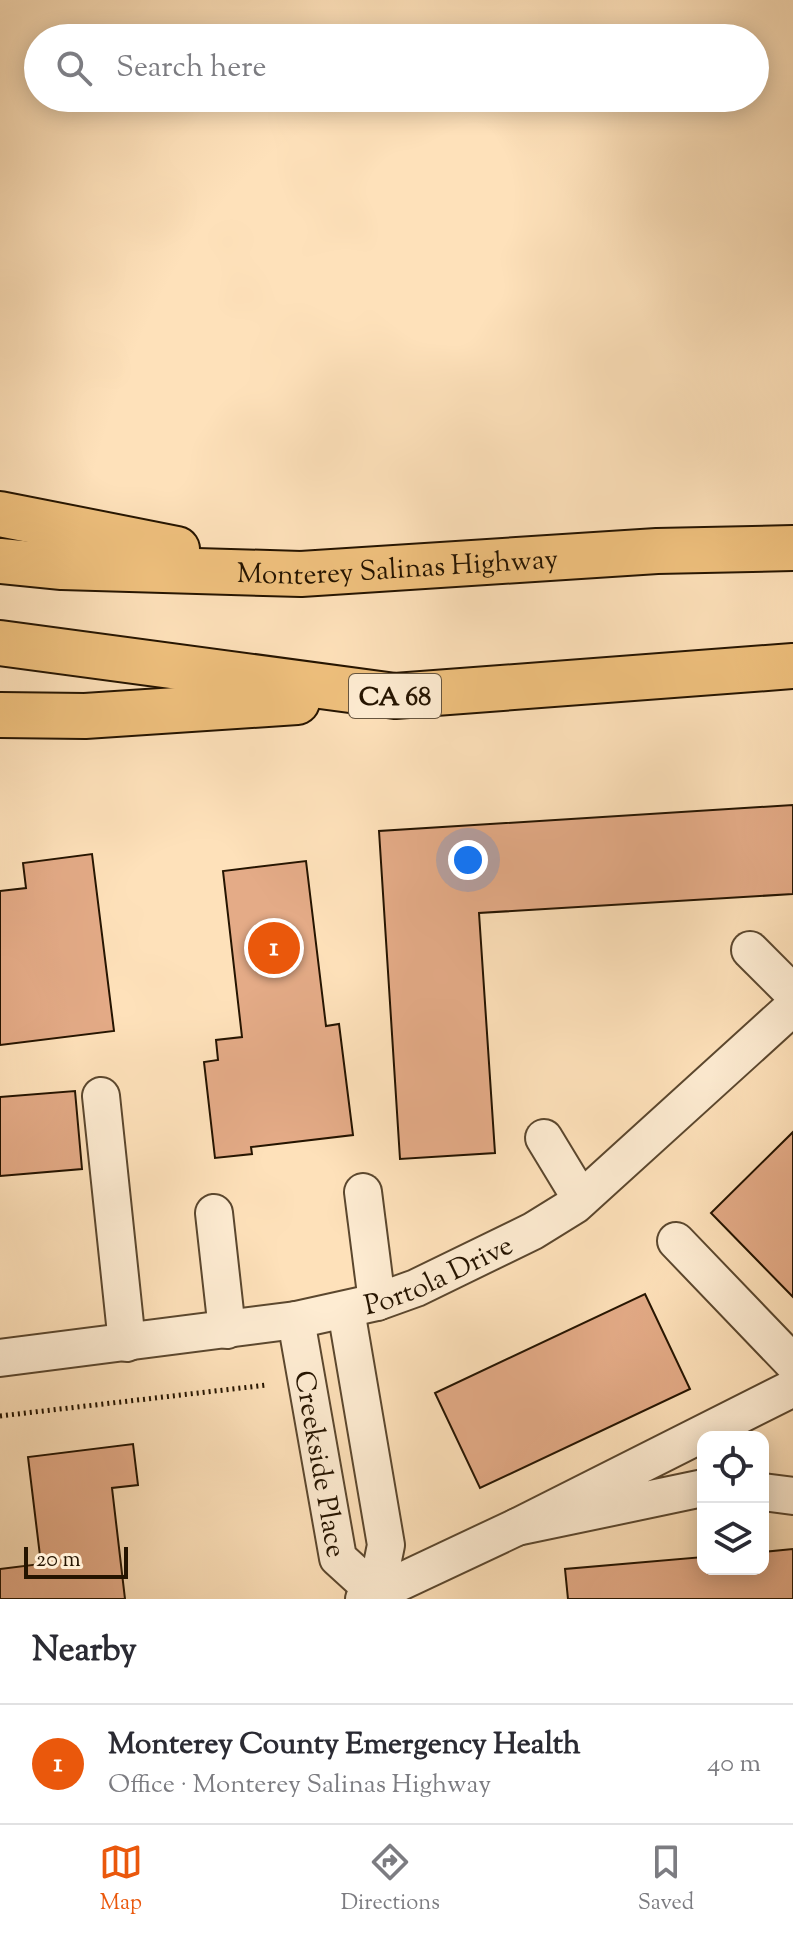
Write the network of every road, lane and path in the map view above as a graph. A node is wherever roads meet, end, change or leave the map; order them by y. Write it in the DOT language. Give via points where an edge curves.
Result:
graph roads {
  1 [pos="0,514"];
  2 [pos="793,548"];
  3 [pos="0,561"];
  4 [pos="301,574"];
  5 [pos="0,643"];
  6 [pos="793,666"];
  7 [pos="395,696"];
  8 [pos="0,715"];
  9 [pos="750,950"];
  10 [pos="793,993"];
  11 [pos="793,1007"];
  12 [pos="101,1096"];
  13 [pos="544,1138"];
  14 [pos="363,1192"];
  15 [pos="581,1199"];
  16 [pos="214,1213"];
  17 [pos="676,1241"];
  18 [pos="361,1306"];
  19 [pos="296,1320"];
  20 [pos="227,1330"];
  21 [pos="127,1343"];
  22 [pos="0,1358"];
  23 [pos="793,1363"];
  24 [pos="267,1385"];
  25 [pos="793,1388"];
  26 [pos="0,1416"];
  27 [pos="697,1489"];
  28 [pos="769,1493"];
  29 [pos="793,1496"];
  30 [pos="517,1527"];
  31 [pos="374,1597"];
  1 -- 4 [label="highway"];
  2 -- 4 [label="highway, Monterey Salinas Highway" via="657,551"];
  3 -- 4 [label="highway, Monterey Salinas Highway"];
  5 -- 7 [label="highway, CA 68"];
  6 -- 7 [label="highway, CA 68"];
  7 -- 8 [label="highway" via="85,716"];
  9 -- 10 [label="street"];
  11 -- 15 [label="street, Portola Drive"];
  12 -- 21 [label="street"];
  13 -- 15 [label="street"];
  14 -- 18 [label="street, Creekside Place"];
  15 -- 18 [label="street, Portola Drive" via="477,1260"];
  16 -- 20 [label="street"];
  17 -- 23 [label="street"];
  18 -- 19 [label="street, Portola Drive"];
  18 -- 31 [label="street, Creekside Place" via="386,1545"];
  19 -- 20 [label="street, Portola Drive"];
  19 -- 31 [label="street, Creekside Place" via="338,1558"];
  20 -- 21 [label="street, Portola Drive"];
  21 -- 22 [label="street, Portola Drive"];
  24 -- 26 [label="path"];
  25 -- 30 [label="street"];
  27 -- 30 [label="street"];
  28 -- 29 [label="street"];
  30 -- 31 [label="street"];
}
